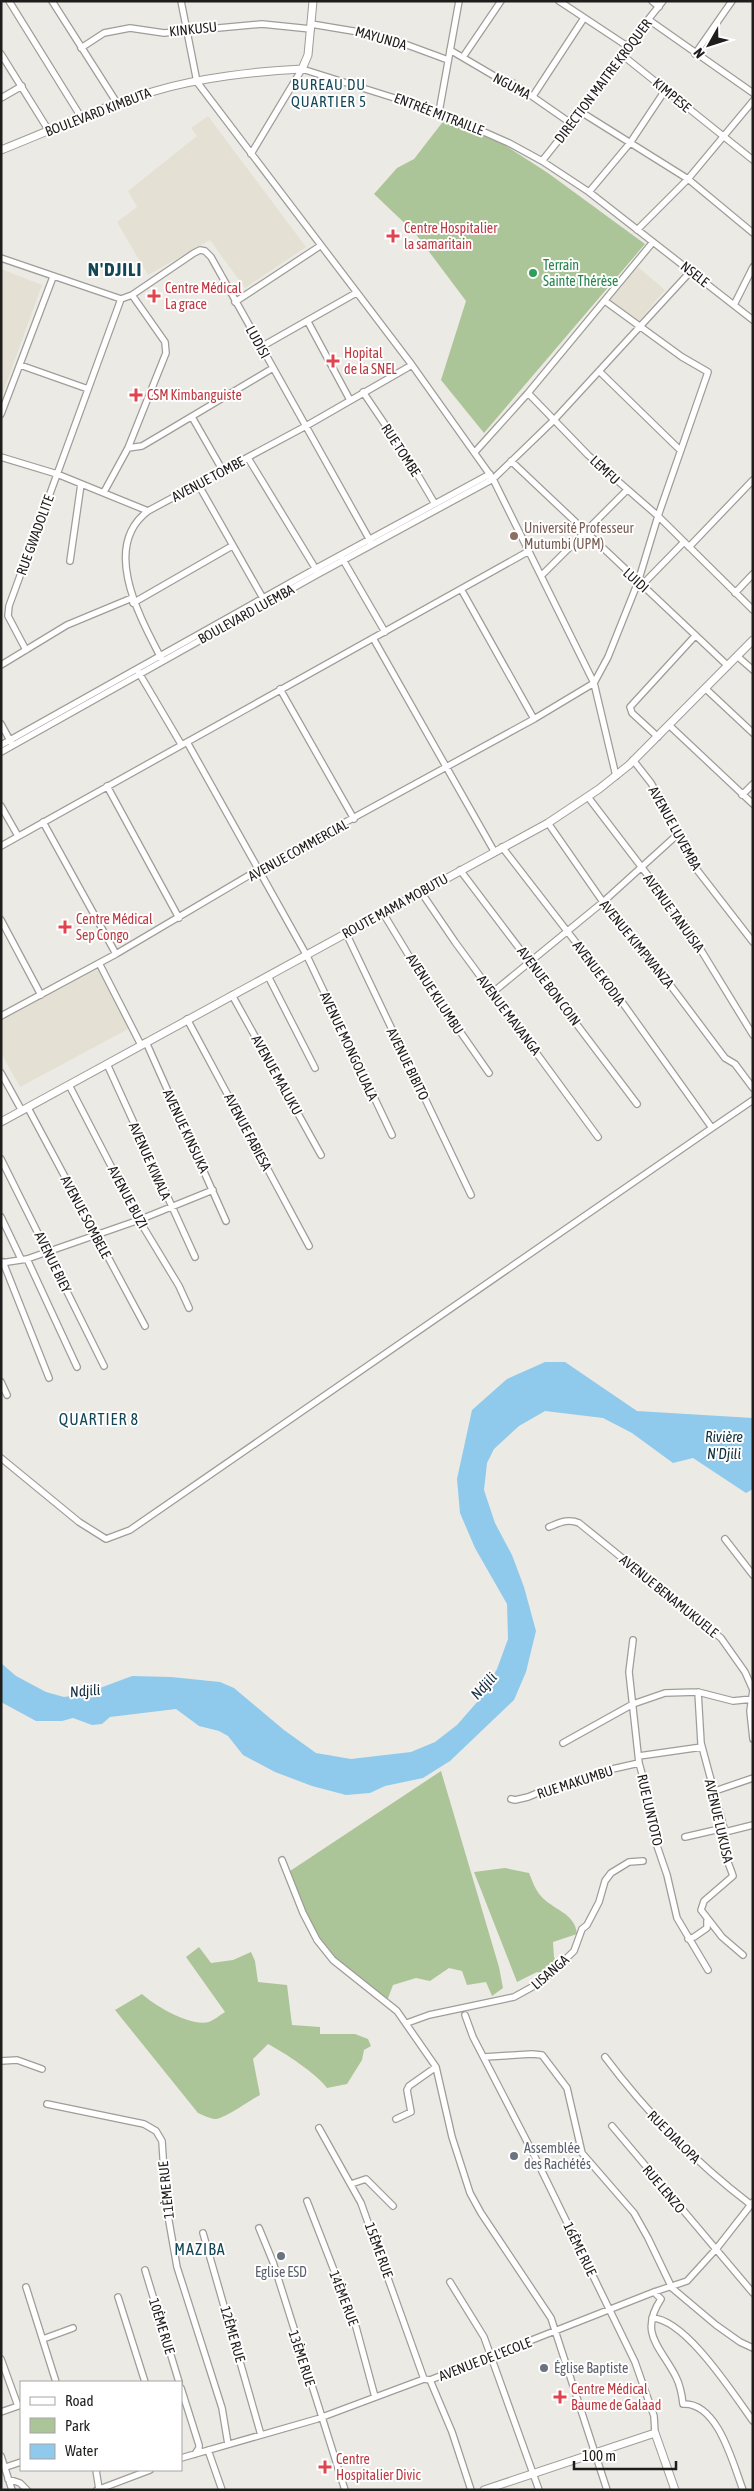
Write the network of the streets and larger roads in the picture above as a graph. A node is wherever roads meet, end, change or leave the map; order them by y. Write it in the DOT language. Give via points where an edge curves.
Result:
graph roads {
  1 [pos="9,1"];
  2 [pos="52,1"];
  3 [pos="181,1"];
  4 [pos="313,1"];
  5 [pos="459,1"];
  6 [pos="501,1"];
  7 [pos="559,1"];
  8 [pos="652,1"];
  9 [pos="663,1"];
  10 [pos="732,1"];
  11 [pos="659,7"];
  12 [pos="584,18"];
  13 [pos="648,20"];
  14 [pos="311,27"];
  15 [pos="187,31"];
  16 [pos="627,46"];
  17 [pos="81,48"];
  18 [pos="450,50"];
  19 [pos="1,54"];
  20 [pos="621,54"];
  21 [pos="695,54"];
  22 [pos="463,57"];
  23 [pos="448,60"];
  24 [pos="302,69"];
  25 [pos="197,82"];
  26 [pos="22,86"];
  27 [pos="666,89"];
  28 [pos="753,93"];
  29 [pos="534,96"];
  30 [pos="1,98"];
  31 [pos="753,101"];
  32 [pos="117,103"];
  33 [pos="439,112"];
  34 [pos="581,112"];
  35 [pos="81,117"];
  36 [pos="572,124"];
  37 [pos="49,131"];
  38 [pos="722,135"];
  39 [pos="630,142"];
  40 [pos="1,150"];
  41 [pos="251,154"];
  42 [pos="753,160"];
  43 [pos="542,161"];
  44 [pos="688,179"];
  45 [pos="588,192"];
  46 [pos="637,230"];
  47 [pos="753,233"];
  48 [pos="653,242"];
  49 [pos="320,246"];
  50 [pos="1,258"];
  51 [pos="753,267"];
  52 [pos="692,271"];
  53 [pos="53,277"];
  54 [pos="356,293"];
  55 [pos="132,295"];
  56 [pos="121,299"];
  57 [pos="605,301"];
  58 [pos="235,302"];
  59 [pos="734,305"];
  60 [pos="753,320"];
  61 [pos="308,322"];
  62 [pos="639,326"];
  63 [pos="261,347"];
  64 [pos="20,365"];
  65 [pos="412,365"];
  66 [pos="273,368"];
  67 [pos="599,371"];
  68 [pos="88,389"];
  69 [pos="363,392"];
  70 [pos="528,393"];
  71 [pos="350,400"];
  72 [pos="1,414"];
  73 [pos="192,417"];
  74 [pos="554,420"];
  75 [pos="306,426"];
  76 [pos="128,448"];
  77 [pos="680,450"];
  78 [pos="475,452"];
  79 [pos="1,457"];
  80 [pos="248,458"];
  81 [pos="511,461"];
  82 [pos="224,471"];
  83 [pos="57,474"];
  84 [pos="492,476"];
  85 [pos="753,480"];
  86 [pos="82,484"];
  87 [pos="198,484"];
  88 [pos="627,490"];
  89 [pos="104,492"];
  90 [pos="436,506"];
  91 [pos="148,511"];
  92 [pos="658,516"];
  93 [pos="586,534"];
  94 [pos="371,542"];
  95 [pos="687,544"];
  96 [pos="232,546"];
  97 [pos="530,551"];
  98 [pos="341,558"];
  99 [pos="70,561"];
  100 [pos="317,571"];
  101 [pos="753,574"];
  102 [pos="542,575"];
  103 [pos="640,584"];
  104 [pos="461,589"];
  105 [pos="735,592"];
  106 [pos="133,600"];
  107 [pos="264,601"];
  108 [pos="753,610"];
  109 [pos="385,632"];
  110 [pos="695,636"];
  111 [pos="373,638"];
  112 [pos="753,640"];
  113 [pos="26,650"];
  114 [pos="737,656"];
  115 [pos="161,658"];
  116 [pos="1,665"];
  117 [pos="728,666"];
  118 [pos="753,670"];
  119 [pos="138,671"];
  120 [pos="594,683"];
  121 [pos="280,689"];
  122 [pos="706,689"];
  123 [pos="534,719"];
  124 [pos="1,724"];
  125 [pos="670,726"];
  126 [pos="753,733"];
  127 [pos="658,738"];
  128 [pos="12,743"];
  129 [pos="184,743"];
  130 [pos="1,746"];
  131 [pos="1,752"];
  132 [pos="633,760"];
  133 [pos="446,767"];
  134 [pos="616,776"];
  135 [pos="753,784"];
  136 [pos="107,786"];
  137 [pos="742,794"];
  138 [pos="588,796"];
  139 [pos="753,804"];
  140 [pos="1,806"];
  141 [pos="354,819"];
  142 [pos="43,822"];
  143 [pos="548,823"];
  144 [pos="678,834"];
  145 [pos="18,836"];
  146 [pos="1,846"];
  147 [pos="502,847"];
  148 [pos="494,851"];
  149 [pos="641,866"];
  150 [pos="258,870"];
  151 [pos="460,870"];
  152 [pos="422,892"];
  153 [pos="602,902"];
  154 [pos="384,913"];
  155 [pos="179,918"];
  156 [pos="1,920"];
  157 [pos="567,931"];
  158 [pos="346,933"];
  159 [pos="753,942"];
  160 [pos="116,954"];
  161 [pos="307,956"];
  162 [pos="530,961"];
  163 [pos="99,963"];
  164 [pos="268,976"];
  165 [pos="492,993"];
  166 [pos="41,995"];
  167 [pos="232,995"];
  168 [pos="1,1016"];
  169 [pos="188,1019"];
  170 [pos="753,1035"];
  171 [pos="143,1043"];
  172 [pos="107,1064"];
  173 [pos="316,1068"];
  174 [pos="1,1073"];
  175 [pos="489,1073"];
  176 [pos="69,1085"];
  177 [pos="753,1088"];
  178 [pos="753,1100"];
  179 [pos="637,1104"];
  180 [pos="25,1109"];
  181 [pos="1,1122"];
  182 [pos="712,1128"];
  183 [pos="392,1135"];
  184 [pos="598,1137"];
  185 [pos="322,1155"];
  186 [pos="1,1159"];
  187 [pos="213,1190"];
  188 [pos="471,1196"];
  189 [pos="171,1208"];
  190 [pos="1,1217"];
  191 [pos="139,1220"];
  192 [pos="226,1221"];
  193 [pos="95,1236"];
  194 [pos="309,1246"];
  195 [pos="48,1250"];
  196 [pos="195,1257"];
  197 [pos="24,1259"];
  198 [pos="2,1263"];
  199 [pos="189,1308"];
  200 [pos="145,1326"];
  201 [pos="104,1366"];
  202 [pos="77,1367"];
  203 [pos="50,1378"];
  204 [pos="1,1382"];
  205 [pos="7,1395"];
  206 [pos="1,1458"];
  207 [pos="549,1527"];
  208 [pos="725,1539"];
  209 [pos="753,1575"];
  210 [pos="633,1640"];
  211 [pos="753,1690"];
  212 [pos="698,1692"];
  213 [pos="752,1699"];
  214 [pos="633,1704"];
  215 [pos="753,1739"];
  216 [pos="562,1743"];
  217 [pos="702,1747"];
  218 [pos="639,1759"];
  219 [pos="753,1778"];
  220 [pos="712,1792"];
  221 [pos="510,1799"];
  222 [pos="753,1825"];
  223 [pos="722,1831"];
  224 [pos="685,1837"];
  225 [pos="282,1860"];
  226 [pos="643,1861"];
  227 [pos="708,1920"];
  228 [pos="688,1938"];
  229 [pos="743,1955"];
  230 [pos="708,1970"];
  231 [pos="465,2015"];
  232 [pos="406,2022"];
  233 [pos="484,2057"];
  234 [pos="605,2057"];
  235 [pos="1,2060"];
  236 [pos="436,2067"];
  237 [pos="42,2068"];
  238 [pos="48,2104"];
  239 [pos="396,2119"];
  240 [pos="612,2126"];
  241 [pos="319,2128"];
  242 [pos="351,2184"];
  243 [pos="307,2200"];
  244 [pos="753,2202"];
  245 [pos="392,2206"];
  246 [pos="748,2208"];
  247 [pos="259,2228"];
  248 [pos="203,2233"];
  249 [pos="717,2248"];
  250 [pos="145,2270"];
  251 [pos="450,2282"];
  252 [pos="26,2287"];
  253 [pos="672,2288"];
  254 [pos="654,2292"];
  255 [pos="753,2293"];
  256 [pos="118,2297"];
  257 [pos="609,2310"];
  258 [pos="652,2318"];
  259 [pos="73,2328"];
  260 [pos="555,2332"];
  261 [pos="43,2339"];
  262 [pos="753,2348"];
  263 [pos="492,2357"];
  264 [pos="1,2359"];
  265 [pos="427,2379"];
  266 [pos="56,2381"];
  267 [pos="145,2381"];
  268 [pos="179,2381"];
  269 [pos="182,2391"];
  270 [pos="375,2397"];
  271 [pos="20,2405"];
  272 [pos="1,2412"];
  273 [pos="321,2417"];
  274 [pos="753,2421"];
  275 [pos="655,2433"];
  276 [pos="261,2435"];
  277 [pos="228,2444"];
  278 [pos="208,2450"];
  279 [pos="594,2452"];
  280 [pos="196,2454"];
  281 [pos="1,2456"];
  282 [pos="182,2458"];
  283 [pos="20,2462"];
  284 [pos="6,2467"];
  285 [pos="96,2471"];
  286 [pos="147,2471"];
  287 [pos="534,2472"];
  288 [pos="8,2479"];
  289 [pos="98,2489"];
  290 [pos="12,2490"];
  291 [pos="27,2490"];
  292 [pos="222,2490"];
  293 [pos="345,2490"];
  294 [pos="471,2490"];
  295 [pos="484,2490"];
  296 [pos="539,2490"];
  297 [pos="607,2490"];
  298 [pos="675,2490"];
  299 [pos="743,2490"];
  1 -- 35 [label="street"];
  2 -- 17 [label="street"];
  3 -- 15 [label="street"];
  4 -- 14 [label="street"];
  5 -- 18 [label="street"];
  6 -- 22 [label="street"];
  7 -- 12 [label="street"];
  8 -- 11 [label="street"];
  9 -- 11 [label="street, DIRECTION MAITRE KROQUER"];
  10 -- 21 [label="street"];
  11 -- 13 [label="street, DIRECTION MAITRE KROQUER"];
  12 -- 16 [label="street"];
  12 -- 29 [label="street"];
  13 -- 16 [label="street, DIRECTION MAITRE KROQUER"];
  13 -- 21 [label="street"];
  14 -- 15 [label="street, KINKUSU" via="262,24"];
  14 -- 23 [label="street, MAYUNDA" via="383,36"];
  14 -- 24 [label="street" via="308,55"];
  15 -- 17 [label="street, KINKUSU" via="164,33 141,28 116,29"];
  15 -- 25 [label="street"];
  16 -- 20 [label="street, DIRECTION MAITRE KROQUER"];
  17 -- 32 [label="street"];
  18 -- 22 [label="street, NGUMA"];
  18 -- 23 [label="street"];
  19 -- 26 [label="street"];
  20 -- 27 [label="street, KIMPESE"];
  20 -- 34 [label="street, DIRECTION MAITRE KROQUER"];
  21 -- 28 [label="street"];
  22 -- 29 [label="street, NGUMA"];
  23 -- 33 [label="street"];
  24 -- 25 [label="street, BOULEVARD KIMBUTA" via="255,72"];
  24 -- 33 [label="street, ENTRÉE MITRAILLE"];
  24 -- 41 [label="street"];
  25 -- 32 [label="street, BOULEVARD KIMBUTA" via="156,90"];
  25 -- 41 [label="street"];
  26 -- 30 [label="street"];
  26 -- 37 [label="street"];
  27 -- 38 [label="street, KIMPESE"];
  27 -- 39 [label="street"];
  29 -- 36 [label="street, NGUMA"];
  31 -- 38 [label="street"];
  32 -- 35 [label="street, BOULEVARD KIMBUTA"];
  33 -- 43 [label="street, ENTRÉE MITRAILLE"];
  34 -- 36 [label="street, DIRECTION MAITRE KROQUER"];
  34 -- 39 [label="street"];
  35 -- 37 [label="street, BOULEVARD KIMBUTA"];
  36 -- 43 [label="street, DIRECTION MAITRE KROQUER"];
  37 -- 40 [label="street, BOULEVARD KIMBUTA"];
  38 -- 42 [label="street, KIMPESE"];
  38 -- 44 [label="street"];
  39 -- 44 [label="street"];
  39 -- 45 [label="street"];
  41 -- 49 [label="street"];
  43 -- 45 [label="street"];
  44 -- 46 [label="street"];
  44 -- 47 [label="street"];
  45 -- 46 [label="street"];
  46 -- 48 [label="street, NSELE"];
  48 -- 52 [label="street, NSELE"];
  48 -- 57 [label="street"];
  49 -- 54 [label="street"];
  49 -- 58 [label="street"];
  50 -- 53 [label="street"];
  51 -- 59 [label="street"];
  52 -- 59 [label="street, NSELE"];
  52 -- 62 [label="street, BOULEVARD LUEMBA"];
  53 -- 56 [label="street"];
  53 -- 64 [label="street"];
  54 -- 61 [label="street"];
  54 -- 65 [label="street"];
  55 -- 56 [label="street"];
  55 -- 58 [label="street, LUDISI" via="200,250 211,257"];
  55 -- 76 [label="street" via="166,348"];
  56 -- 68 [label="street, RUE GWADOLITE"];
  57 -- 62 [label="street"];
  57 -- 70 [label="street"];
  58 -- 63 [label="street, LUDISI"];
  59 -- 60 [label="street, NSELE"];
  61 -- 63 [label="street"];
  61 -- 71 [label="street"];
  62 -- 67 [label="street, BOULEVARD LUEMBA"];
  62 -- 77 [label="street" via="708,372"];
  63 -- 66 [label="street, LUDISI"];
  64 -- 68 [label="street"];
  64 -- 72 [label="street"];
  65 -- 69 [label="street, AVENUE TOMBE"];
  65 -- 78 [label="street"];
  66 -- 73 [label="street"];
  66 -- 75 [label="street, LUDISI"];
  67 -- 74 [label="street, BOULEVARD LUEMBA"];
  67 -- 77 [label="street"];
  68 -- 83 [label="street, RUE GWADOLITE"];
  69 -- 71 [label="street, AVENUE TOMBE"];
  69 -- 90 [label="street, RUE TOMBE"];
  70 -- 74 [label="street, LEMFU"];
  70 -- 78 [label="street"];
  71 -- 75 [label="street, AVENUE TOMBE"];
  73 -- 76 [label="street" via="142,446"];
  73 -- 82 [label="street"];
  74 -- 81 [label="street, BOULEVARD LUEMBA"];
  74 -- 88 [label="street, LEMFU"];
  75 -- 80 [label="street, AVENUE TOMBE"];
  75 -- 94 [label="street"];
  76 -- 89 [label="street"];
  77 -- 92 [label="street"];
  78 -- 84 [label="street"];
  79 -- 83 [label="street"];
  80 -- 82 [label="street, AVENUE TOMBE"];
  80 -- 100 [label="street"];
  81 -- 84 [label="street, BOULEVARD LUEMBA"];
  81 -- 93 [label="street, LUIDI"];
  82 -- 87 [label="street, AVENUE TOMBE"];
  83 -- 86 [label="street"];
  83 -- 113 [label="street, RUE GWADOLITE" via="7,611"];
  84 -- 90 [label="street, BOULEVARD LUEMBA"];
  84 -- 97 [label="street"];
  85 -- 95 [label="street"];
  86 -- 89 [label="street"];
  86 -- 99 [label="street"];
  87 -- 91 [label="street, AVENUE TOMBE"];
  87 -- 96 [label="street"];
  88 -- 92 [label="street, LEMFU"];
  88 -- 93 [label="street"];
  89 -- 91 [label="street"];
  90 -- 94 [label="street, BOULEVARD LUEMBA"];
  91 -- 106 [label="street, AVENUE TOMBE" via="134,524 126,552"];
  92 -- 95 [label="street, LEMFU"];
  92 -- 103 [label="street"];
  93 -- 102 [label="street"];
  93 -- 103 [label="street, LUIDI"];
  94 -- 98 [label="street, BOULEVARD LUEMBA"];
  95 -- 103 [label="street"];
  95 -- 105 [label="street, LEMFU"];
  96 -- 106 [label="street"];
  96 -- 107 [label="street"];
  97 -- 102 [label="street"];
  97 -- 104 [label="street"];
  98 -- 100 [label="street, BOULEVARD LUEMBA"];
  98 -- 109 [label="street"];
  100 -- 107 [label="street, BOULEVARD LUEMBA"];
  101 -- 105 [label="street"];
  102 -- 120 [label="street"];
  103 -- 110 [label="street, LUIDI"];
  103 -- 120 [label="street"];
  104 -- 109 [label="street"];
  104 -- 123 [label="street"];
  105 -- 108 [label="street, LEMFU"];
  106 -- 113 [label="street" via="67,625"];
  106 -- 115 [label="street, AVENUE TOMBE"];
  107 -- 115 [label="street, BOULEVARD LUEMBA"];
  109 -- 111 [label="street"];
  110 -- 117 [label="street, LUIDI"];
  110 -- 127 [label="street" via="630,707 632,713"];
  111 -- 121 [label="street"];
  111 -- 133 [label="street"];
  112 -- 114 [label="street, ROUTE MAMA MOBUTU"];
  113 -- 116 [label="street"];
  114 -- 117 [label="street, ROUTE MAMA MOBUTU"];
  114 -- 118 [label="street"];
  115 -- 119 [label="street, BOULEVARD LUEMBA"];
  117 -- 122 [label="street, ROUTE MAMA MOBUTU"];
  119 -- 128 [label="street, BOULEVARD LUEMBA"];
  119 -- 129 [label="street, AVENUE MONGOLUALA"];
  120 -- 123 [label="street, AVENUE COMMERCIAL"];
  120 -- 134 [label="street"];
  121 -- 129 [label="street"];
  121 -- 141 [label="street"];
  122 -- 125 [label="street, ROUTE MAMA MOBUTU"];
  122 -- 126 [label="street"];
  123 -- 133 [label="street, AVENUE COMMERCIAL"];
  124 -- 128 [label="street"];
  125 -- 127 [label="street, ROUTE MAMA MOBUTU"];
  125 -- 137 [label="street"];
  127 -- 132 [label="street, ROUTE MAMA MOBUTU"];
  128 -- 130 [label="street, BOULEVARD LUEMBA"];
  128 -- 131 [label="street, BOULEVARD LUEMBA"];
  129 -- 136 [label="street"];
  129 -- 150 [label="street, AVENUE MONGOLUALA"];
  132 -- 134 [label="street, ROUTE MAMA MOBUTU"];
  132 -- 144 [label="street, AVENUE LUVEMBA" via="651,783"];
  133 -- 141 [label="street, AVENUE COMMERCIAL"];
  133 -- 148 [label="street"];
  134 -- 138 [label="street, ROUTE MAMA MOBUTU"];
  135 -- 137 [label="street"];
  136 -- 142 [label="street"];
  136 -- 155 [label="street"];
  137 -- 139 [label="street"];
  138 -- 143 [label="street, ROUTE MAMA MOBUTU"];
  138 -- 149 [label="street, AVENUE TANUISIA"];
  140 -- 145 [label="street"];
  141 -- 150 [label="street, AVENUE COMMERCIAL"];
  142 -- 145 [label="street"];
  142 -- 160 [label="street"];
  143 -- 147 [label="street, ROUTE MAMA MOBUTU"];
  143 -- 153 [label="street, AVENUE KIMPWANZA"];
  144 -- 149 [label="street"];
  144 -- 159 [label="street, AVENUE LUVEMBA" via="694,866"];
  145 -- 146 [label="street"];
  147 -- 148 [label="street, ROUTE MAMA MOBUTU"];
  147 -- 157 [label="street, AVENUE KODIA"];
  148 -- 151 [label="street, ROUTE MAMA MOBUTU"];
  149 -- 153 [label="street"];
  149 -- 170 [label="street, AVENUE TANUISIA" via="685,924"];
  150 -- 155 [label="street, AVENUE COMMERCIAL"];
  150 -- 161 [label="street, AVENUE MONGOLUALA"];
  151 -- 152 [label="street, ROUTE MAMA MOBUTU"];
  151 -- 162 [label="street, AVENUE BON COIN"];
  152 -- 154 [label="street, ROUTE MAMA MOBUTU"];
  152 -- 165 [label="street, AVENUE MAVANGA"];
  153 -- 157 [label="street"];
  153 -- 177 [label="street, AVENUE KIMPWANZA"];
  154 -- 158 [label="street, ROUTE MAMA MOBUTU"];
  154 -- 175 [label="street, AVENUE KILUMBU" via="420,974"];
  155 -- 160 [label="street, AVENUE COMMERCIAL"];
  156 -- 166 [label="street"];
  157 -- 162 [label="street"];
  157 -- 182 [label="street, AVENUE KODIA"];
  158 -- 161 [label="street, ROUTE MAMA MOBUTU"];
  158 -- 188 [label="street, AVENUE BIBITO"];
  160 -- 163 [label="street, AVENUE COMMERCIAL"];
  161 -- 164 [label="street, ROUTE MAMA MOBUTU"];
  161 -- 183 [label="street, AVENUE MONGOLUALA"];
  162 -- 165 [label="street"];
  162 -- 179 [label="street, AVENUE BON COIN"];
  163 -- 166 [label="street, AVENUE COMMERCIAL"];
  163 -- 171 [label="street, AVENUE KINSUKA"];
  164 -- 167 [label="street, ROUTE MAMA MOBUTU"];
  164 -- 173 [label="street"];
  165 -- 184 [label="street, AVENUE MAVANGA"];
  166 -- 168 [label="street, AVENUE COMMERCIAL"];
  167 -- 169 [label="street, ROUTE MAMA MOBUTU"];
  167 -- 185 [label="street, AVENUE MALUKU"];
  169 -- 171 [label="street, ROUTE MAMA MOBUTU"];
  169 -- 194 [label="street, AVENUE FABIESA"];
  171 -- 172 [label="street, ROUTE MAMA MOBUTU"];
  171 -- 187 [label="street, AVENUE KINSUKA"];
  172 -- 176 [label="street, ROUTE MAMA MOBUTU"];
  172 -- 189 [label="street, AVENUE KIWALA"];
  174 -- 180 [label="street, AVENUE SOMBELE"];
  176 -- 180 [label="street, ROUTE MAMA MOBUTU"];
  176 -- 191 [label="street, AVENUE BUZI"];
  178 -- 182 [label="street"];
  180 -- 181 [label="street, ROUTE MAMA MOBUTU"];
  180 -- 193 [label="street, AVENUE SOMBELE"];
  182 -- 206 [label="street" via="130,1530 106,1539"];
  186 -- 195 [label="street, AVENUE BIEY"];
  187 -- 189 [label="street"];
  187 -- 192 [label="street, AVENUE KINSUKA"];
  189 -- 191 [label="street"];
  189 -- 196 [label="street, AVENUE KIWALA"];
  190 -- 197 [label="street"];
  191 -- 193 [label="street"];
  191 -- 199 [label="street, AVENUE BUZI"];
  193 -- 195 [label="street"];
  193 -- 200 [label="street, AVENUE SOMBELE"];
  195 -- 197 [label="street"];
  195 -- 201 [label="street, AVENUE BIEY"];
  197 -- 198 [label="street"];
  197 -- 202 [label="street"];
  198 -- 203 [label="street"];
  204 -- 205 [label="street"];
  207 -- 211 [label="street, AVENUE BENAMUKUELE" via="563,1521 576,1522 618,1554 721,1638 745,1672"];
  208 -- 209 [label="street"];
  210 -- 214 [label="street, RUE LUNTOTO" via="629,1672"];
  211 -- 213 [label="street, AVENUE BENAMUKUELE"];
  212 -- 213 [label="street" via="733,1700"];
  212 -- 214 [label="street" via="665,1693"];
  212 -- 217 [label="street, AVENUE LUKUSA"];
  213 -- 215 [label="street, AVENUE BENAMUKUELE"];
  214 -- 216 [label="street"];
  214 -- 218 [label="street, RUE LUNTOTO"];
  217 -- 218 [label="street, RUE MAKUMBU"];
  217 -- 220 [label="street, AVENUE LUKUSA"];
  218 -- 221 [label="street, RUE MAKUMBU" via="580,1782 552,1786 528,1797"];
  218 -- 228 [label="street, RUE LUNTOTO" via="671,1899"];
  219 -- 220 [label="street"];
  220 -- 223 [label="street, AVENUE LUKUSA"];
  222 -- 223 [label="street"];
  223 -- 224 [label="street"];
  223 -- 227 [label="street, AVENUE LUKUSA" via="733,1876 704,1901 701,1910"];
  225 -- 232 [label="street" via="317,1940 333,1960 387,2001"];
  226 -- 232 [label="street, LISANGA" via="629,1862 611,1873 574,1950 543,1981 514,1997"];
  227 -- 228 [label="street" via="705,1931"];
  227 -- 229 [label="street"];
  228 -- 230 [label="street, RUE LUNTOTO"];
  231 -- 233 [label="street, 16ÈME RUE"];
  232 -- 236 [label="street"];
  233 -- 253 [label="street" via="537,2054 550,2064 567,2088 582,2153 634,2213"];
  233 -- 257 [label="street, 16ÈME RUE"];
  234 -- 246 [label="street, RUE DIALOPA" via="636,2098 707,2170 750,2204"];
  235 -- 237 [label="street" via="18,2060"];
  236 -- 239 [label="street" via="409,2086 411,2112"];
  236 -- 260 [label="street" via="452,2137 470,2192 550,2318"];
  238 -- 277 [label="street, 11ÈME RUE" via="144,2124 156,2131 162,2141 166,2204 177,2267 222,2408"];
  240 -- 249 [label="street, RUE LENZO" via="678,2207"];
  241 -- 242 [label="street, 15ÈME RUE"];
  242 -- 245 [label="street" via="366,2179"];
  242 -- 265 [label="street, 15ÈME RUE"];
  243 -- 270 [label="street, 14ÈME RUE" via="356,2328"];
  244 -- 246 [label="street, AVENUE DE L'ECOLE"];
  246 -- 249 [label="street, AVENUE DE L'ECOLE"];
  247 -- 273 [label="street, 13ÈME RUE"];
  248 -- 276 [label="street, 12ÈME RUE"];
  249 -- 253 [label="street, AVENUE DE L'ECOLE" via="687,2281"];
  249 -- 255 [label="street, RUE LENZO"];
  250 -- 268 [label="street, 10ÈME RUE"];
  251 -- 263 [label="street" via="484,2337"];
  252 -- 261 [label="street"];
  253 -- 254 [label="street, AVENUE DE L'ECOLE"];
  253 -- 262 [label="street" via="716,2325"];
  254 -- 257 [label="street, AVENUE DE L'ECOLE"];
  254 -- 258 [label="street" via="661,2299"];
  256 -- 267 [label="street"];
  257 -- 260 [label="street, AVENUE DE L'ECOLE"];
  257 -- 275 [label="street, 16ÈME RUE" via="635,2362 654,2416"];
  258 -- 274 [label="street" via="674,2327 711,2361"];
  258 -- 299 [label="street" via="652,2336 676,2375 683,2404 702,2409 716,2423"];
  259 -- 261 [label="street"];
  260 -- 263 [label="street, AVENUE DE L'ECOLE"];
  260 -- 279 [label="street"];
  261 -- 266 [label="street"];
  263 -- 265 [label="street, AVENUE DE L'ECOLE"];
  263 -- 287 [label="street"];
  264 -- 271 [label="street"];
  265 -- 270 [label="street, AVENUE DE L'ECOLE"];
  265 -- 294 [label="street, 15ÈME RUE" via="452,2432"];
  269 -- 280 [label="street" via="199,2445"];
  270 -- 273 [label="street, AVENUE DE L'ECOLE"];
  271 -- 272 [label="street"];
  273 -- 276 [label="street, AVENUE DE L'ECOLE"];
  273 -- 293 [label="street, 13ÈME RUE"];
  275 -- 279 [label="street"];
  275 -- 298 [label="street, 16ÈME RUE"];
  276 -- 277 [label="street, AVENUE DE L'ECOLE"];
  277 -- 278 [label="street, AVENUE DE L'ECOLE"];
  278 -- 280 [label="street, AVENUE DE L'ECOLE"];
  278 -- 292 [label="street"];
  279 -- 287 [label="street"];
  279 -- 297 [label="street"];
  280 -- 282 [label="street, AVENUE DE L'ECOLE"];
  281 -- 284 [label="street"];
  283 -- 284 [label="street"];
  284 -- 288 [label="street"];
  285 -- 289 [label="street"];
  286 -- 289 [label="street"];
  287 -- 295 [label="street"];
  287 -- 296 [label="street"];
  288 -- 290 [label="street"];
  288 -- 291 [label="street" via="20,2483"];
}
